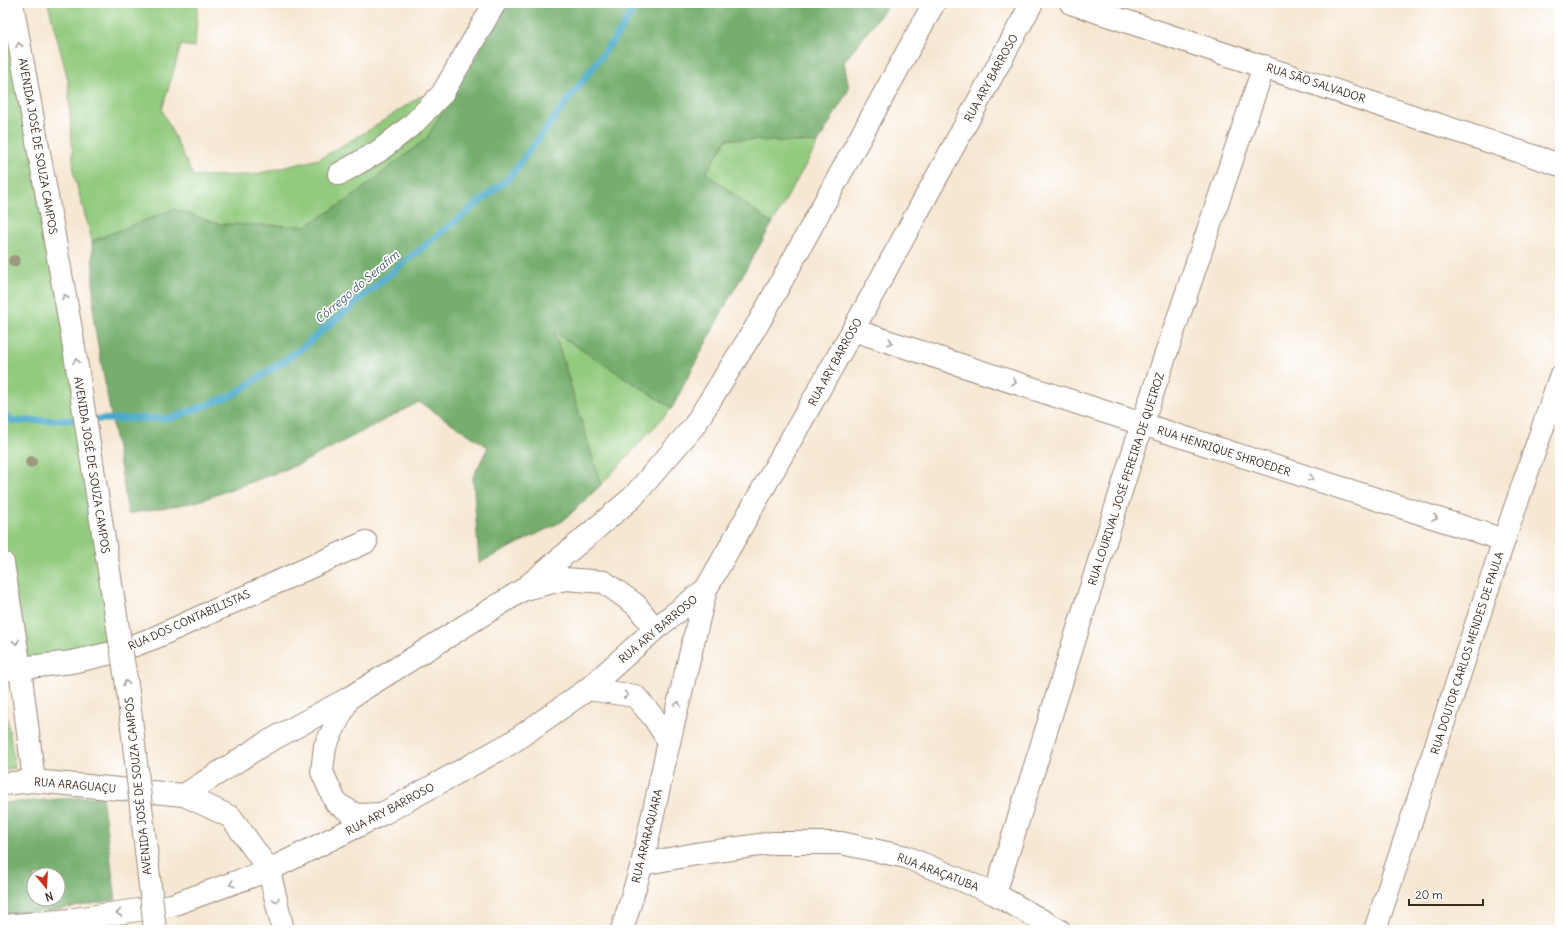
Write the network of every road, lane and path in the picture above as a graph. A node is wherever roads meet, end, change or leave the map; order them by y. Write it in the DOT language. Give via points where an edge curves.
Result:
graph roads {
  1 [pos="12,3"];
  2 [pos="495,3"];
  3 [pos="934,3"];
  4 [pos="1032,3"];
  5 [pos="1071,3"];
  6 [pos="1264,66"];
  7 [pos="1560,165"];
  8 [pos="339,174"];
  9 [pos="853,330"];
  10 [pos="1560,377"];
  11 [pos="1142,424"];
  12 [pos="1504,540"];
  13 [pos="366,542"];
  14 [pos="3,562"];
  15 [pos="524,589"];
  16 [pos="706,589"];
  17 [pos="655,629"];
  18 [pos="12,669"];
  19 [pos="588,689"];
  20 [pos="349,698"];
  21 [pos="669,742"];
  22 [pos="34,781"];
  23 [pos="3,784"];
  24 [pos="184,795"];
  25 [pos="384,813"];
  26 [pos="642,864"];
  27 [pos="269,870"];
  28 [pos="995,894"];
  29 [pos="3,926"];
  30 [pos="154,930"];
  31 [pos="284,930"];
  32 [pos="622,930"];
  33 [pos="1059,930"];
  34 [pos="1375,930"];
  30 -- 1 [label="main road, AVENIDA JOSÉ DE SOUZA CAMPOS, one-way, bridge" via="128,692 72,335"];
  2 -- 8 [label="main road" via="442,94 413,124 379,151"];
  3 -- 15 [label="main road" via="759,322 694,426 632,498"];
  4 -- 9 [label="main road, RUA ARY BARROSO"];
  5 -- 6 [label="main road, RUA SÃO SALVADOR"];
  6 -- 7 [label="main road, RUA SÃO SALVADOR"];
  6 -- 11 [label="main road, RUA LOURIVAL JOSÉ PEREIRA DE QUEIROZ"];
  9 -- 11 [label="main road, RUA HENRIQUE SHROEDER, one-way"];
  9 -- 16 [label="main road, RUA ARY BARROSO"];
  10 -- 12 [label="main road, RUA DOUTOR CARLOS MENDES DE PAULA"];
  11 -- 12 [label="main road, RUA HENRIQUE SHROEDER, one-way"];
  11 -- 28 [label="main road, RUA LOURIVAL JOSÉ PEREIRA DE QUEIROZ"];
  12 -- 34 [label="main road, RUA DOUTOR CARLOS MENDES DE PAULA"];
  13 -- 18 [label="main road, RUA DOS CONTABILISTAS" via="154,638 116,652 72,662"];
  14 -- 18 [label="main road, one-way"];
  15 -- 17 [label="main road" via="565,578 604,582 636,605"];
  15 -- 20 [label="main road"];
  16 -- 17 [label="main road, RUA ARY BARROSO"];
  21 -- 16 [label="main road, RUA ARARAQUARA, one-way"];
  17 -- 19 [label="main road, RUA ARY BARROSO"];
  18 -- 22 [label="main road"];
  19 -- 21 [label="main road, one-way" via="635,696 654,718"];
  19 -- 25 [label="main road, RUA ARY BARROSO" via="511,744"];
  20 -- 24 [label="main road" via="264,744"];
  20 -- 25 [label="main road" via="325,746 322,772 336,803 356,815"];
  21 -- 26 [label="main road, RUA ARARAQUARA"];
  22 -- 23 [label="main road, RUA ARAGUAÇU"];
  22 -- 24 [label="main road, RUA ARAGUAÇU"];
  24 -- 27 [label="main road, RUA ARAGUAÇU" via="231,817"];
  25 -- 27 [label="main road, RUA ARY BARROSO"];
  26 -- 28 [label="main road, RUA ARAÇATUBA" via="773,843 842,843 906,857"];
  26 -- 32 [label="main road, RUA ARARAQUARA"];
  27 -- 29 [label="main road, RUA ARY BARROSO, one-way" via="172,905 69,920"];
  27 -- 31 [label="main road, RUA ARAGUAÇU, one-way"];
  28 -- 33 [label="main road, RUA ARAÇATUBA"];
}
